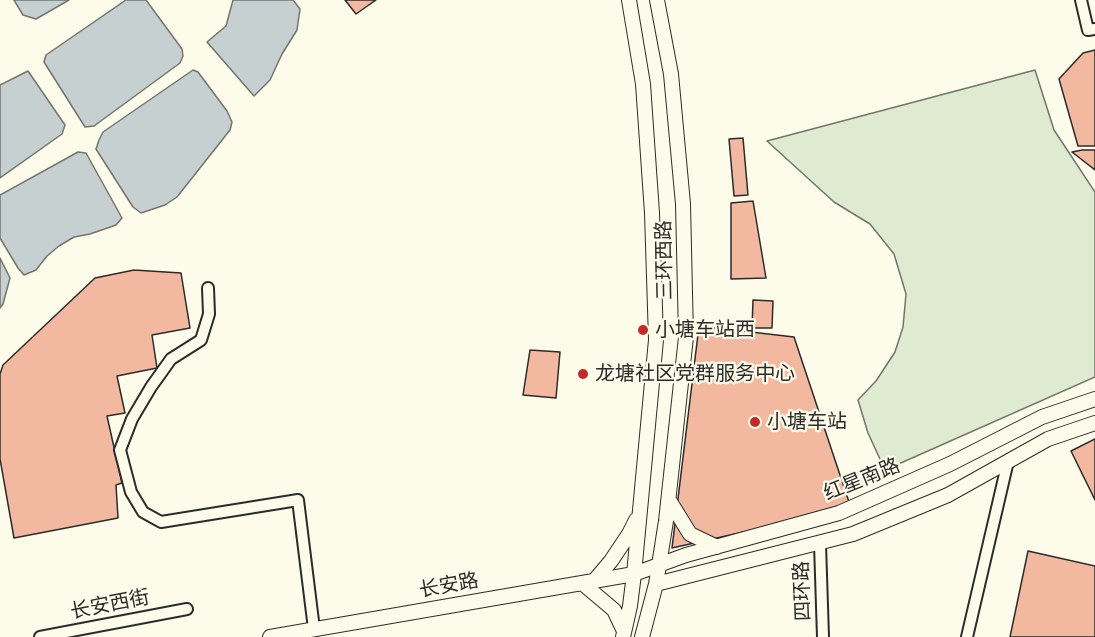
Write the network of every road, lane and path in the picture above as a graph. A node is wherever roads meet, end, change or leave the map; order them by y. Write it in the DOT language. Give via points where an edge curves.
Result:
graph roads {
  1 [pos="629,0"];
  2 [pos="657,0"];
  3 [pos="1082,0"];
  4 [pos="1095,29"];
  5 [pos="207,288"];
  6 [pos="1095,399"];
  7 [pos="1095,423"];
  8 [pos="1008,461"];
  9 [pos="669,499"];
  10 [pos="640,510"];
  11 [pos="820,544"];
  12 [pos="717,547"];
  13 [pos="659,565"];
  14 [pos="634,574"];
  15 [pos="678,579"];
  16 [pos="588,582"];
  17 [pos="656,584"];
  18 [pos="186,609"];
  19 [pos="647,618"];
  20 [pos="306,633"];
  21 [pos="623,634"];
  22 [pos="40,637"];
  23 [pos="270,637"];
  24 [pos="642,637"];
  25 [pos="823,637"];
  26 [pos="967,637"];
  1 -- 10 [label="main road" via="643,84 656,340"];
  2 -- 9 [label="main road, 三环西路" via="671,74 683,204 686,315"];
  3 -- 4 [label="street" via="1088,30"];
  5 -- 20 [label="street" via="209,314 201,340 171,359 132,419 120,450 131,492 142,512 161,522 298,500"];
  6 -- 12 [label="main road, 红星南路" via="1042,417 950,464 839,513"];
  7 -- 8 [label="main road" via="1048,439"];
  8 -- 11 [label="main road" via="948,495"];
  8 -- 26 [label="street"];
  9 -- 12 [label="main road" via="690,534"];
  9 -- 13 [label="main road, 三环西路"];
  10 -- 14 [label="main road"];
  10 -- 16 [label="main road" via="611,561"];
  11 -- 15 [label="main road"];
  11 -- 25 [label="street, 四环路"];
  12 -- 13 [label="main road, 红星南路"];
  13 -- 14 [label="main road, 红星南路"];
  13 -- 17 [label="main road, 三环西路"];
  14 -- 16 [label="main road, 长安路"];
  14 -- 17 [label="main road"];
  14 -- 21 [label="main road"];
  15 -- 17 [label="main road"];
  15 -- 19 [label="main road" via="656,601"];
  16 -- 20 [label="main road, 长安路"];
  16 -- 21 [label="main road" via="614,610"];
  17 -- 19 [label="main road, 三环西路"];
  18 -- 22 [label="street, 长安西街"];
  19 -- 24 [label="main road, 三环西路"];
  20 -- 23 [label="main road, 长安路"];
}
